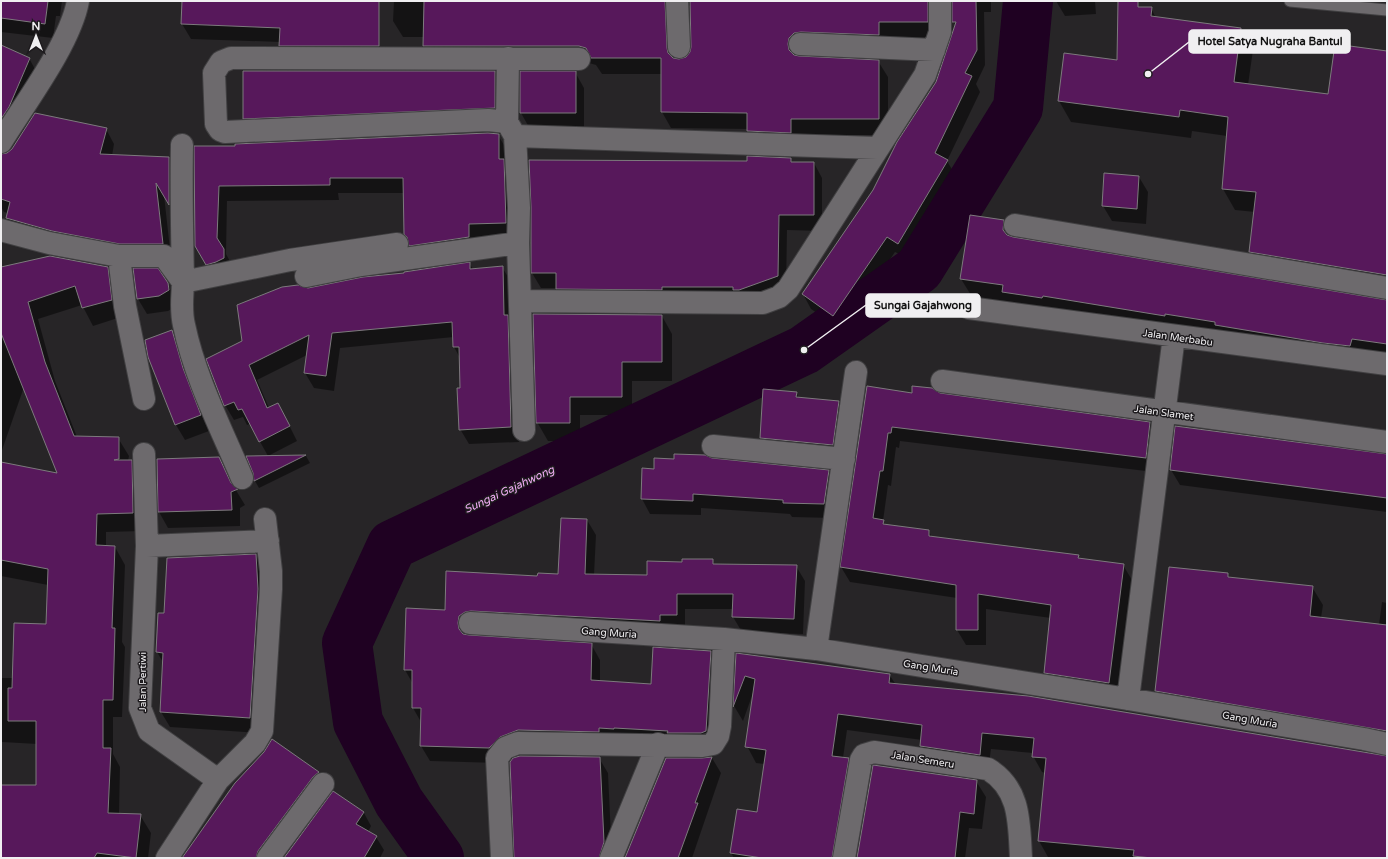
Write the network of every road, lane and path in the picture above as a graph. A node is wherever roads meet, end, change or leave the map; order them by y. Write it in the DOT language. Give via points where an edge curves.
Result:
graph roads {
  1 [pos="78,1"];
  2 [pos="677,1"];
  3 [pos="940,1"];
  4 [pos="1290,1"];
  5 [pos="1387,10"];
  6 [pos="800,44"];
  7 [pos="679,47"];
  8 [pos="934,50"];
  9 [pos="508,58"];
  10 [pos="579,59"];
  11 [pos="511,129"];
  12 [pos="1,142"];
  13 [pos="182,145"];
  14 [pos="877,148"];
  15 [pos="1015,225"];
  16 [pos="1,230"];
  17 [pos="518,243"];
  18 [pos="397,244"];
  19 [pos="119,256"];
  20 [pos="306,276"];
  21 [pos="183,282"];
  22 [pos="1387,288"];
  23 [pos="521,301"];
  24 [pos="969,308"];
  25 [pos="1174,336"];
  26 [pos="1387,364"];
  27 [pos="856,372"];
  28 [pos="942,381"];
  29 [pos="144,399"];
  30 [pos="1165,412"];
  31 [pos="524,430"];
  32 [pos="1387,442"];
  33 [pos="713,446"];
  34 [pos="144,454"];
  35 [pos="844,459"];
  36 [pos="242,478"];
  37 [pos="265,519"];
  38 [pos="268,541"];
  39 [pos="147,546"];
  40 [pos="470,623"];
  41 [pos="724,639"];
  42 [pos="816,649"];
  43 [pos="1128,699"];
  44 [pos="658,744"];
  45 [pos="1387,744"];
  46 [pos="218,780"];
  47 [pos="324,784"];
  48 [pos="167,858"];
  49 [pos="268,858"];
  50 [pos="502,858"];
  51 [pos="611,858"];
  52 [pos="844,858"];
  53 [pos="1021,858"];
  1 -- 12 [label="street" via="76,13 55,56"];
  2 -- 7 [label="street"];
  3 -- 8 [label="street" via="940,32"];
  4 -- 5 [label="lane"];
  6 -- 8 [label="street"];
  8 -- 14 [label="street" via="925,75"];
  9 -- 10 [label="street"];
  9 -- 11 [label="street"];
  9 -- 11 [label="street" via="231,58 221,62 214,73 216,124 225,132 488,120"];
  11 -- 14 [label="street"];
  11 -- 17 [label="street" via="519,208"];
  13 -- 21 [label="street"];
  14 -- 23 [label="street" via="788,289 771,301"];
  15 -- 22 [label="street"];
  16 -- 19 [label="street" via="49,243"];
  17 -- 20 [label="street" via="361,265"];
  17 -- 23 [label="street"];
  18 -- 21 [label="street" via="290,260"];
  19 -- 21 [label="street" via="164,256"];
  19 -- 29 [label="street" via="125,306"];
  21 -- 36 [label="street" via="181,304 190,349"];
  23 -- 31 [label="street"];
  24 -- 25 [label="street, Jalan Merbabu"];
  25 -- 26 [label="street, Jalan Merbabu"];
  25 -- 30 [label="street"];
  27 -- 35 [label="street"];
  28 -- 30 [label="street, Jalan Slamet"];
  30 -- 32 [label="street, Jalan Slamet"];
  30 -- 43 [label="street"];
  33 -- 35 [label="street"];
  34 -- 39 [label="street, Jalan Pertiwi"];
  35 -- 42 [label="street"];
  37 -- 38 [label="street"];
  38 -- 39 [label="street"];
  38 -- 46 [label="street" via="271,589 262,731 255,743"];
  39 -- 46 [label="street, Jalan Pertiwi" via="140,708 142,715 149,730"];
  40 -- 41 [label="street, Gang Muria"];
  41 -- 42 [label="street, Gang Muria"];
  41 -- 44 [label="street" via="718,736 712,744 702,746"];
  42 -- 43 [label="street, Gang Muria"];
  43 -- 45 [label="street, Gang Muria"];
  44 -- 50 [label="street" via="518,743 505,748 498,758"];
  44 -- 51 [label="street"];
  46 -- 48 [label="street"];
  47 -- 49 [label="street"];
  52 -- 53 [label="street, Jalan Semeru" via="861,760 864,755 874,752 988,769 995,774 1006,785 1018,811"];
}
